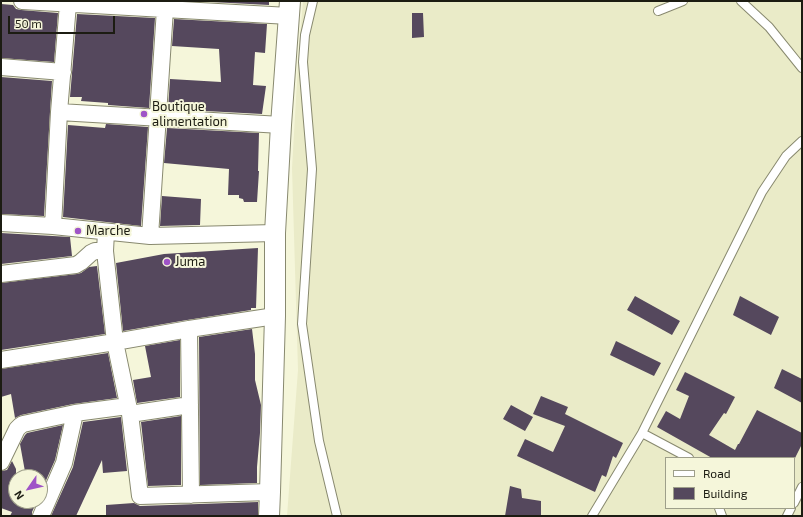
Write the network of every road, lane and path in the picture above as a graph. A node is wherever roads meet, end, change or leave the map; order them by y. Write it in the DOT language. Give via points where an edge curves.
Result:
graph roads {
  1 [pos="22,1"];
  2 [pos="313,1"];
  3 [pos="683,1"];
  4 [pos="741,1"];
  5 [pos="65,3"];
  6 [pos="289,8"];
  7 [pos="165,9"];
  8 [pos="658,11"];
  9 [pos="1,67"];
  10 [pos="802,68"];
  11 [pos="63,72"];
  12 [pos="60,112"];
  13 [pos="158,117"];
  14 [pos="281,124"];
  15 [pos="802,141"];
  16 [pos="1,223"];
  17 [pos="53,226"];
  18 [pos="106,232"];
  19 [pos="275,233"];
  20 [pos="150,236"];
  21 [pos="105,251"];
  22 [pos="1,274"];
  23 [pos="275,316"];
  24 [pos="189,329"];
  25 [pos="115,342"];
  26 [pos="1,360"];
  27 [pos="190,405"];
  28 [pos="129,410"];
  29 [pos="75,413"];
  30 [pos="642,433"];
  31 [pos="687,457"];
  32 [pos="1,462"];
  33 [pos="802,487"];
  34 [pos="270,492"];
  35 [pos="191,495"];
  36 [pos="795,501"];
  37 [pos="40,516"];
  38 [pos="269,516"];
  39 [pos="337,516"];
  40 [pos="592,516"];
  1 -- 5 [label="street"];
  2 -- 39 [label="lane" via="305,35 303,62 312,169 302,324 319,441"];
  3 -- 8 [label="lane"];
  4 -- 10 [label="lane" via="769,27"];
  5 -- 7 [label="street"];
  5 -- 11 [label="street"];
  6 -- 7 [label="street"];
  6 -- 14 [label="street"];
  7 -- 13 [label="street"];
  9 -- 11 [label="street"];
  11 -- 12 [label="street"];
  12 -- 13 [label="street"];
  12 -- 17 [label="street"];
  13 -- 14 [label="street"];
  13 -- 20 [label="street"];
  14 -- 19 [label="street"];
  15 -- 30 [label="lane" via="786,156 762,192"];
  16 -- 17 [label="street"];
  17 -- 18 [label="street"];
  18 -- 20 [label="street"];
  18 -- 21 [label="street"];
  19 -- 20 [label="street"];
  19 -- 23 [label="street"];
  21 -- 22 [label="street" via="95,251 76,265"];
  21 -- 25 [label="street"];
  23 -- 24 [label="street"];
  23 -- 34 [label="street"];
  24 -- 25 [label="street"];
  24 -- 27 [label="street"];
  25 -- 26 [label="street"];
  25 -- 28 [label="street"];
  27 -- 28 [label="street"];
  27 -- 35 [label="street"];
  28 -- 29 [label="street"];
  28 -- 35 [label="street" via="140,496"];
  29 -- 32 [label="street" via="23,424 17,429"];
  29 -- 37 [label="street" via="64,463"];
  30 -- 31 [label="lane"];
  30 -- 40 [label="lane"];
  33 -- 36 [label="lane"];
  34 -- 35 [label="street"];
  34 -- 38 [label="street"];
}
